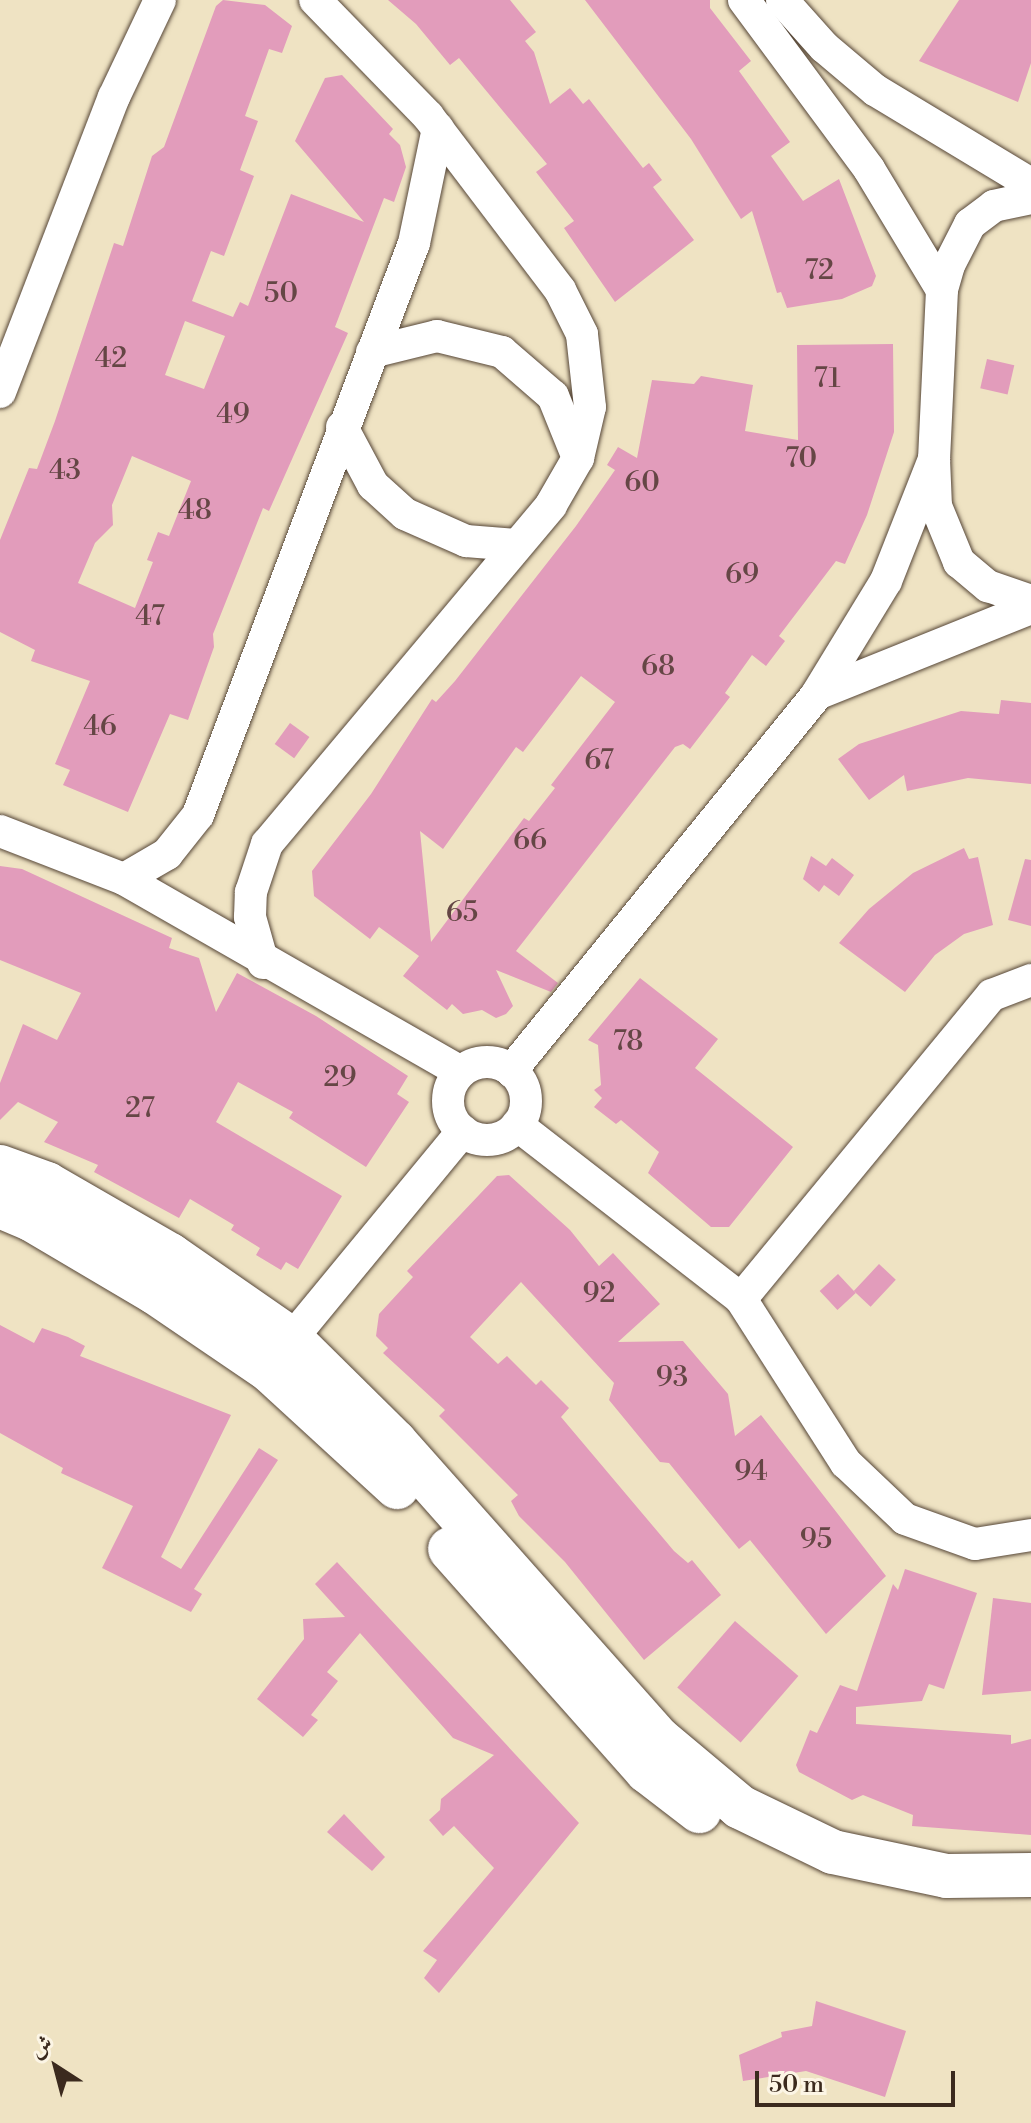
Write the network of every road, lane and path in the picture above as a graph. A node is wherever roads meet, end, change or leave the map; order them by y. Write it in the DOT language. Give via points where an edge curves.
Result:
graph roads {
  1 [pos="160,0"];
  2 [pos="315,0"];
  3 [pos="744,0"];
  4 [pos="782,0"];
  5 [pos="438,128"];
  6 [pos="1031,184"];
  7 [pos="1031,198"];
  8 [pos="942,290"];
  9 [pos="372,352"];
  10 [pos="0,392"];
  11 [pos="342,427"];
  12 [pos="578,458"];
  13 [pos="934,459"];
  14 [pos="516,545"];
  15 [pos="1031,601"];
  16 [pos="1031,608"];
  17 [pos="817,694"];
  18 [pos="0,831"];
  19 [pos="124,879"];
  20 [pos="263,963"];
  21 [pos="1031,980"];
  22 [pos="511,1071"];
  23 [pos="461,1072"];
  24 [pos="517,1125"];
  25 [pos="463,1131"];
  26 [pos="0,1167"];
  27 [pos="0,1206"];
  28 [pos="741,1299"];
  29 [pos="280,1354"];
  30 [pos="1031,1535"];
  31 [pos="1031,1875"];
  32 [pos="1031,1903"];
  1 -- 10 [label="street" via="114,97"];
  2 -- 5 [label="street"];
  3 -- 8 [label="street" via="869,169"];
  4 -- 6 [label="street" via="824,47 875,90"];
  5 -- 9 [label="street" via="414,243"];
  5 -- 12 [label="street" via="572,311 591,383"];
  7 -- 8 [label="street" via="994,206 970,224"];
  8 -- 13 [label="street"];
  9 -- 11 [label="street"];
  9 -- 12 [label="street" via="437,336 502,352 553,396"];
  11 -- 14 [label="street" via="373,485 405,514 456,538"];
  11 -- 19 [label="street" via="198,815 167,854"];
  12 -- 14 [label="street" via="551,505"];
  13 -- 15 [label="street" via="936,506 959,562 988,586"];
  13 -- 17 [label="street" via="886,581"];
  14 -- 20 [label="street" via="267,844 251,892 250,917"];
  16 -- 17 [label="street"];
  17 -- 22 [label="street"];
  18 -- 19 [label="street"];
  19 -- 20 [label="street"];
  20 -- 23 [label="street"];
  21 -- 28 [label="street" via="992,995"];
  22 -- 23 [label="street" via="492,1062"];
  22 -- 24 [label="street" via="526,1103"];
  23 -- 25 [label="street" via="448,1102"];
  24 -- 25 [label="street" via="485,1140"];
  24 -- 28 [label="street"];
  25 -- 29 [label="street"];
  26 -- 29 [label="street" via="47,1184 170,1255"];
  27 -- 29 [label="street" via="156,1293"];
  28 -- 30 [label="street" via="846,1463 895,1511 943,1536 975,1544"];
  29 -- 31 [label="street" via="395,1442 659,1739 740,1807 782,1831 846,1855 947,1876"];
  29 -- 32 [label="street" via="647,1771 734,1837 818,1876 882,1894 947,1904"];
}
